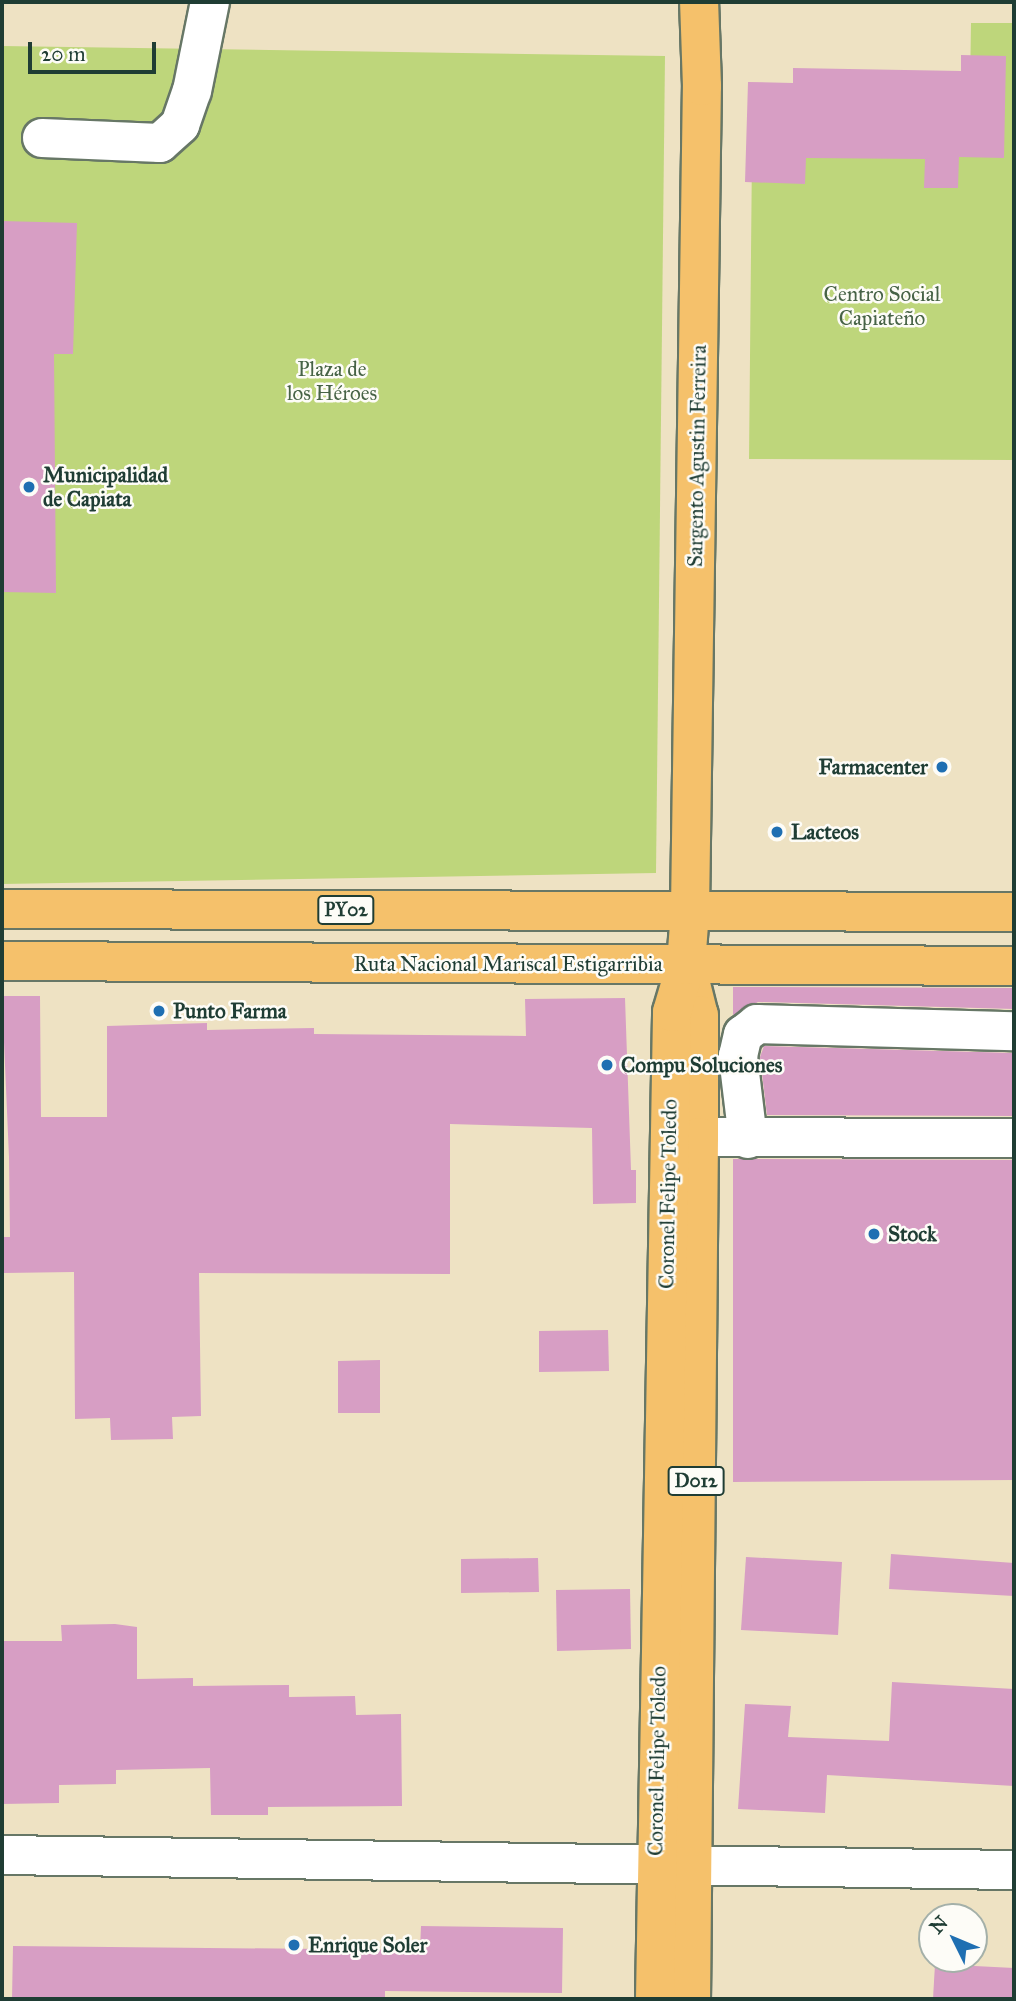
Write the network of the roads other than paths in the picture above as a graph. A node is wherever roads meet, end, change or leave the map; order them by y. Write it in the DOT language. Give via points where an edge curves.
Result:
graph roads {
  1 [pos="210,2"];
  2 [pos="699,2"];
  3 [pos="42,138"];
  4 [pos="2,909"];
  5 [pos="690,909"];
  6 [pos="1014,912"];
  7 [pos="2,961"];
  8 [pos="686,965"];
  9 [pos="1014,966"];
  10 [pos="1014,1031"];
  11 [pos="699,1137"];
  12 [pos="1014,1138"];
  13 [pos="748,1139"];
  14 [pos="2,1855"];
  15 [pos="654,1865"];
  16 [pos="692,1865"];
  17 [pos="1014,1870"];
  18 [pos="655,1999"];
  19 [pos="691,1999"];
  1 -- 3 [label="street" via="192,91 180,125 160,143"];
  2 -- 5 [label="main road, Sargento Agustin Ferreira" via="702,86"];
  4 -- 5 [label="main road, PY02"];
  5 -- 6 [label="main road, PY02"];
  5 -- 8 [label="main road, Sargento Agustin Ferreira"];
  7 -- 8 [label="main road, Ruta Nacional Mariscal Estigarribia"];
  8 -- 9 [label="main road, Ruta Nacional Mariscal Estigarribia"];
  8 -- 11 [label="main road, Coronel Felipe Toledo / D012" via="699,1015"];
  8 -- 15 [label="main road, Coronel Felipe Toledo / D012" via="672,1012"];
  10 -- 13 [label="street" via="757,1024 743,1035 738,1056"];
  11 -- 13 [label="street"];
  11 -- 16 [label="main road, Coronel Felipe Toledo / D012"];
  12 -- 13 [label="street"];
  14 -- 15 [label="street"];
  15 -- 16 [label="street"];
  15 -- 18 [label="main road, Coronel Felipe Toledo / D012"];
  16 -- 17 [label="street"];
  16 -- 19 [label="main road, Coronel Felipe Toledo / D012"];
}
